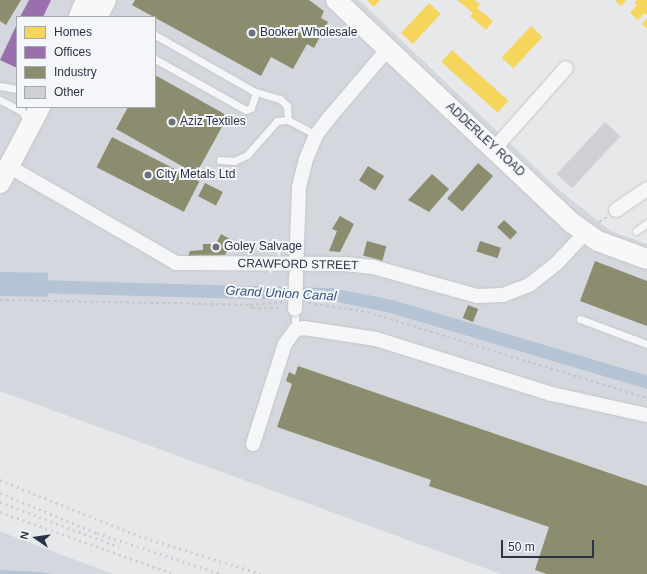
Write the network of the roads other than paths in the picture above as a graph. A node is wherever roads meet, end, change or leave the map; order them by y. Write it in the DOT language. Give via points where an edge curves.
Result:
graph roads {
  1 [pos="86,0"];
  2 [pos="106,0"];
  3 [pos="336,0"];
  4 [pos="79,16"];
  5 [pos="98,16"];
  6 [pos="156,36"];
  7 [pos="388,49"];
  8 [pos="156,60"];
  9 [pos="566,68"];
  10 [pos="0,86"];
  11 [pos="16,90"];
  12 [pos="256,93"];
  13 [pos="0,100"];
  14 [pos="40,108"];
  15 [pos="288,120"];
  16 [pos="30,127"];
  17 [pos="316,135"];
  18 [pos="494,149"];
  19 [pos="220,160"];
  20 [pos="5,175"];
  21 [pos="645,194"];
  22 [pos="616,210"];
  23 [pos="647,223"];
  24 [pos="636,231"];
  25 [pos="586,232"];
  26 [pos="647,259"];
  27 [pos="296,270"];
  28 [pos="295,307"];
  29 [pos="580,319"];
  30 [pos="295,330"];
  31 [pos="647,344"];
  32 [pos="647,415"];
  33 [pos="253,444"];
  1 -- 4 [label="main road"];
  2 -- 5 [label="main road"];
  3 -- 7 [label="main road, ADDERLEY ROAD"];
  6 -- 12 [label="lane"];
  7 -- 17 [label="street"];
  7 -- 18 [label="main road, ADDERLEY ROAD"];
  8 -- 12 [label="lane" via="246,110 251,108"];
  9 -- 18 [label="street"];
  10 -- 11 [label="lane"];
  12 -- 15 [label="lane" via="280,99 288,106"];
  13 -- 16 [label="lane" via="22,111"];
  14 -- 16 [label="main road"];
  15 -- 17 [label="lane"];
  15 -- 19 [label="lane" via="272,125 257,147 247,155 234,161"];
  16 -- 20 [label="main road"];
  17 -- 27 [label="street" via="306,159 300,187"];
  18 -- 25 [label="main road, ADDERLEY ROAD" via="572,223"];
  20 -- 27 [label="street, CRAWFORD STREET" via="176,263"];
  21 -- 22 [label="street"];
  23 -- 24 [label="lane"];
  25 -- 26 [label="main road, ADDERLEY ROAD" via="598,241"];
  25 -- 27 [label="street, CRAWFORD STREET" via="557,262 528,285 502,295 477,296 373,266 345,264"];
  27 -- 28 [label="street, bridge"];
  28 -- 30 [label="lane"];
  29 -- 31 [label="lane"];
  30 -- 32 [label="street" via="304,328 376,339 552,394"];
  30 -- 33 [label="street" via="285,344"];
}
